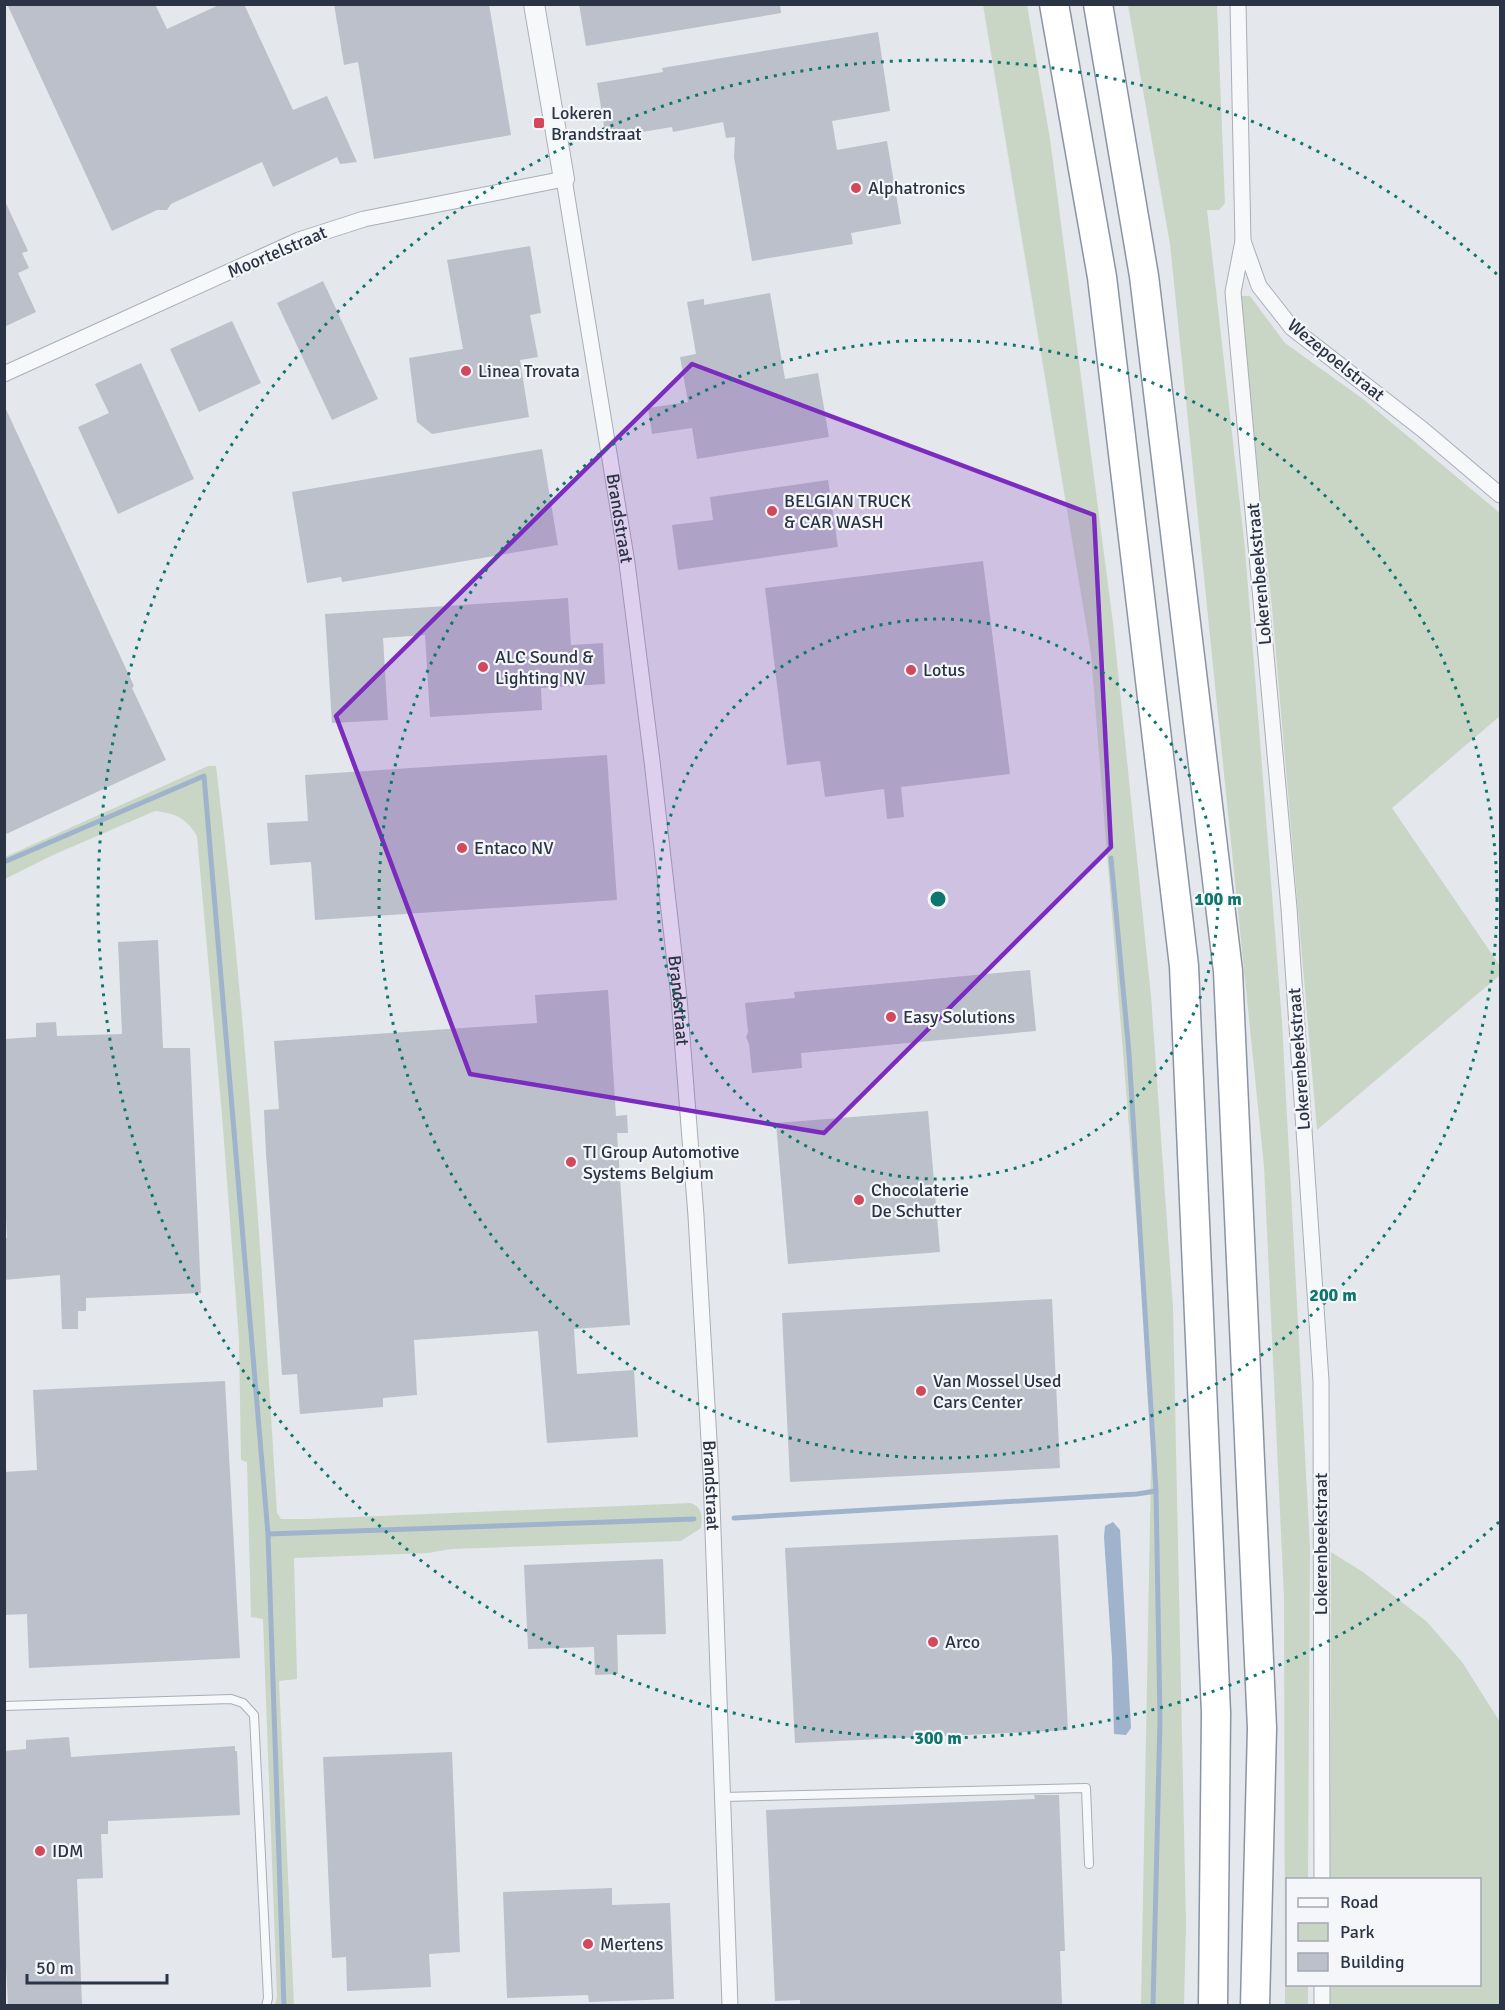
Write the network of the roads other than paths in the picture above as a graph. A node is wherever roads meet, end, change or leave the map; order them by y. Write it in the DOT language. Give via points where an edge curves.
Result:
graph roads {
  1 [pos="534,4"];
  2 [pos="1054,4"];
  3 [pos="1098,4"];
  4 [pos="1238,4"];
  5 [pos="564,179"];
  6 [pos="1243,241"];
  7 [pos="4,374"];
  8 [pos="1500,495"];
  9 [pos="4,1706"];
  10 [pos="724,1797"];
  11 [pos="1089,1864"];
  12 [pos="1322,1878"];
  13 [pos="1322,1986"];
  14 [pos="266,2006"];
  15 [pos="730,2006"];
  16 [pos="1213,2006"];
  17 [pos="1255,2006"];
  18 [pos="1322,2006"];
  1 -- 5 [label="street, Brandstraat"];
  2 -- 16 [label="highway" via="1102,277 1184,966 1216,1713"];
  3 -- 17 [label="highway" via="1144,276 1228,971 1262,1728"];
  4 -- 6 [label="street, Wezepoelstraat"];
  5 -- 7 [label="street, Moortelstraat" via="364,219 299,240"];
  5 -- 10 [label="street, Brandstraat" via="627,563 679,998 707,1404"];
  6 -- 8 [label="street, Wezepoelstraat" via="1259,286 1292,328"];
  6 -- 12 [label="street, Lokerenbeekstraat" via="1233,292 1289,908 1321,1381"];
  9 -- 14 [label="lane" via="231,1699 243,1703 254,1715"];
  10 -- 11 [label="lane" via="1086,1788"];
  10 -- 15 [label="street, Brandstraat"];
  13 -- 18 [label="street"];
}
